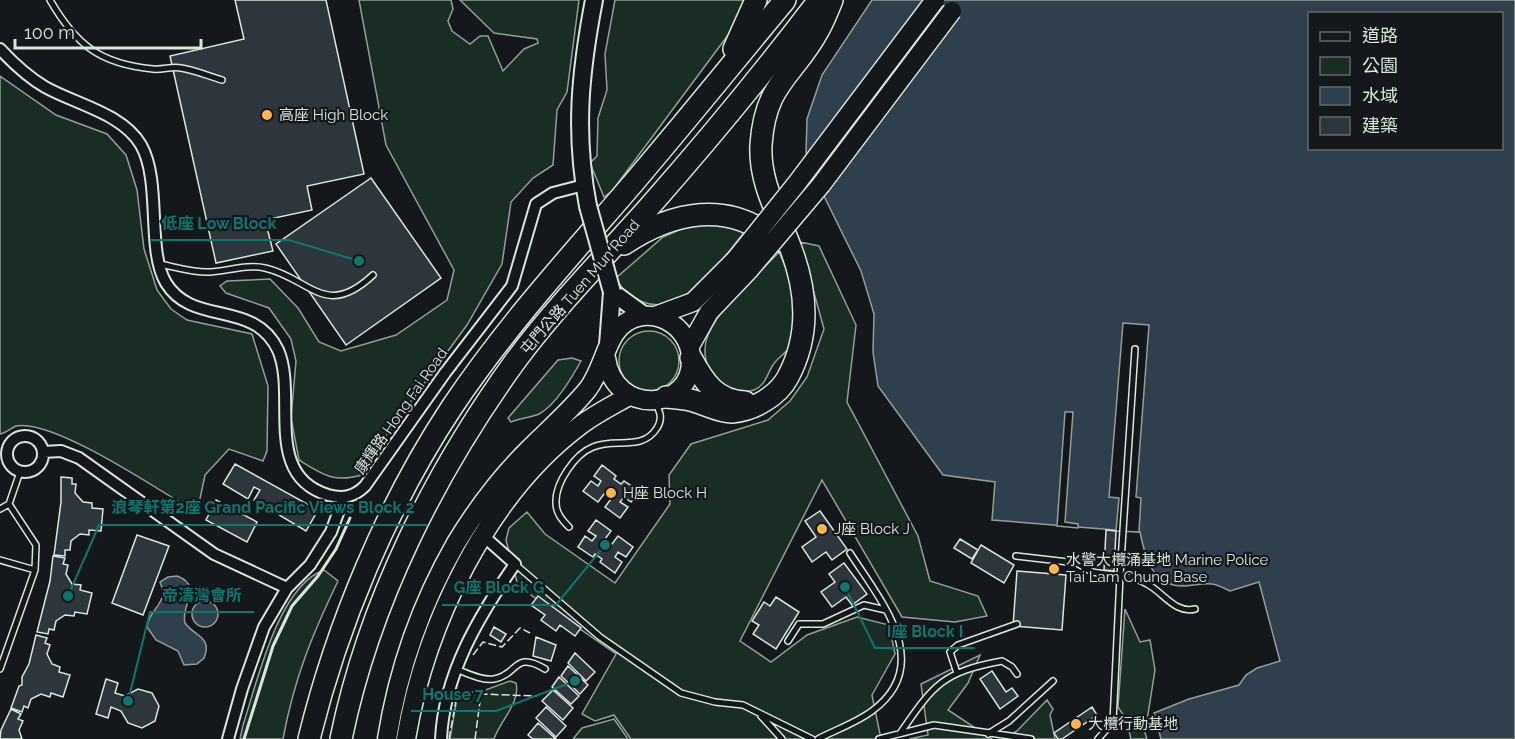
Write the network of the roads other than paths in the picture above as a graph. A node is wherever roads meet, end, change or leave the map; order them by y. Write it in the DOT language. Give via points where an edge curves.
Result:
graph roads {
  1 [pos="50,0"];
  2 [pos="594,0"];
  3 [pos="756,0"];
  4 [pos="785,0"];
  5 [pos="819,0"];
  6 [pos="832,0"];
  7 [pos="935,0"];
  8 [pos="960,0"];
  9 [pos="0,49"];
  10 [pos="719,79"];
  11 [pos="222,80"];
  12 [pos="584,185"];
  13 [pos="604,257"];
  14 [pos="160,264"];
  15 [pos="742,264"];
  16 [pos="373,275"];
  17 [pos="801,283"];
  18 [pos="612,292"];
  19 [pos="650,316"];
  20 [pos="1135,349"];
  21 [pos="607,351"];
  22 [pos="690,352"];
  23 [pos="629,396"];
  24 [pos="660,399"];
  25 [pos="760,403"];
  26 [pos="43,452"];
  27 [pos="3,454"];
  28 [pos="20,472"];
  29 [pos="344,498"];
  30 [pos="9,504"];
  31 [pos="0,509"];
  32 [pos="469,523"];
  33 [pos="569,527"];
  34 [pos="483,535"];
  35 [pos="850,553"];
  36 [pos="1016,556"];
  37 [pos="0,560"];
  38 [pos="515,564"];
  39 [pos="35,570"];
  40 [pos="1120,576"];
  41 [pos="287,588"];
  42 [pos="1195,609"];
  43 [pos="886,610"];
  44 [pos="1017,624"];
  45 [pos="788,641"];
  46 [pos="0,669"];
  47 [pos="456,669"];
  48 [pos="545,669"];
  49 [pos="957,673"];
  50 [pos="1017,674"];
  51 [pos="1053,681"];
  52 [pos="756,711"];
  53 [pos="901,732"];
  54 [pos="988,734"];
  55 [pos="228,739"];
  56 [pos="309,739"];
  57 [pos="341,739"];
  58 [pos="387,739"];
  59 [pos="406,739"];
  60 [pos="441,739"];
  61 [pos="782,739"];
  62 [pos="812,739"];
  63 [pos="818,739"];
  64 [pos="879,739"];
  65 [pos="1031,739"];
  66 [pos="1098,739"];
  1 -- 11 [label="lane" via="75,39 100,53 126,64 156,69 179,67"];
  2 -- 12 [label="main road" via="579,112"];
  3 -- 10 [label="highway"];
  4 -- 10 [label="highway, 屯門公路 Tuen Mun Road"];
  5 -- 13 [label="highway, 屯門公路 Tuen Mun Road" via="748,91"];
  6 -- 17 [label="highway" via="818,31 774,91 763,129 762,167 766,184"];
  7 -- 15 [label="main road, bridge" via="778,208"];
  8 -- 15 [label="main road, bridge" via="808,201"];
  9 -- 14 [label="street" via="36,81 120,123 136,138 149,164"];
  10 -- 56 [label="highway, 屯門公路 Tuen Mun Road" via="509,327 430,442 356,595 321,691"];
  12 -- 18 [label="main road, bridge"];
  12 -- 29 [label="street, 康輝路 Hong Fai Road" via="553,193 536,204 512,286 417,411 372,478 359,493"];
  13 -- 17 [label="highway" via="675,218 703,213 729,215 751,223 774,240 788,255"];
  13 -- 57 [label="highway, 屯門公路 Tuen Mun Road" via="517,360 435,488 373,628 352,690"];
  14 -- 16 [label="lane" via="208,272 246,266 266,268 326,295 360,288"];
  14 -- 29 [label="street" via="166,283 188,304 242,318 267,335 284,368 284,429 293,462 312,487"];
  15 -- 19 [label="main road" via="693,302"];
  15 -- 22 [label="main road" via="709,312"];
  17 -- 25 [label="highway" via="804,317 798,353 780,389"];
  18 -- 19 [label="main road"];
  18 -- 21 [label="main road"];
  19 -- 21 [label="main road" via="619,327"];
  19 -- 22 [label="main road" via="677,326"];
  20 -- 40 [label="lane"];
  21 -- 23 [label="main road" via="612,380"];
  21 -- 32 [label="main road" via="598,375 576,403 526,452"];
  22 -- 24 [label="main road" via="685,381"];
  22 -- 25 [label="highway" via="701,378 720,395 739,402"];
  23 -- 24 [label="main road"];
  23 -- 34 [label="main road" via="567,436 519,487"];
  24 -- 25 [label="highway" via="687,399 732,412"];
  24 -- 33 [label="lane" via="662,418 646,439 593,446 573,463 560,485 556,503"];
  26 -- 27 [label="street" via="38,441 20,436 10,442"];
  26 -- 28 [label="street" via="37,468"];
  26 -- 41 [label="street" via="61,451 79,458 214,554"];
  27 -- 28 [label="street"];
  28 -- 30 [label="lane"];
  29 -- 41 [label="street" via="331,532 310,566"];
  30 -- 31 [label="lane"];
  30 -- 39 [label="lane" via="36,544"];
  32 -- 34 [label="street"];
  32 -- 58 [label="main road" via="417,624 399,681"];
  34 -- 38 [label="street"];
  34 -- 59 [label="main road" via="434,632"];
  35 -- 43 [label="lane"];
  36 -- 40 [label="lane" via="1077,563 1092,572"];
  37 -- 39 [label="lane"];
  38 -- 47 [label="street" via="484,609"];
  38 -- 52 [label="lane" via="600,637 681,693"];
  39 -- 46 [label="lane"];
  40 -- 42 [label="lane" via="1148,584 1178,608"];
  40 -- 66 [label="lane" via="1113,722"];
  41 -- 55 [label="street" via="264,627"];
  43 -- 45 [label="lane" via="864,605 823,624 800,624"];
  43 -- 63 [label="lane" via="896,624 902,652 899,673 890,692 871,712"];
  44 -- 49 [label="lane" via="957,645 950,652"];
  47 -- 48 [label="lane" via="491,679 522,661"];
  47 -- 60 [label="street"];
  49 -- 50 [label="lane" via="1002,661"];
  49 -- 53 [label="lane" via="948,676 923,700"];
  51 -- 54 [label="lane" via="1009,721"];
  52 -- 61 [label="lane"];
  52 -- 62 [label="lane"];
  53 -- 54 [label="lane" via="934,725"];
  53 -- 64 [label="lane"];
  54 -- 65 [label="lane"];
}
